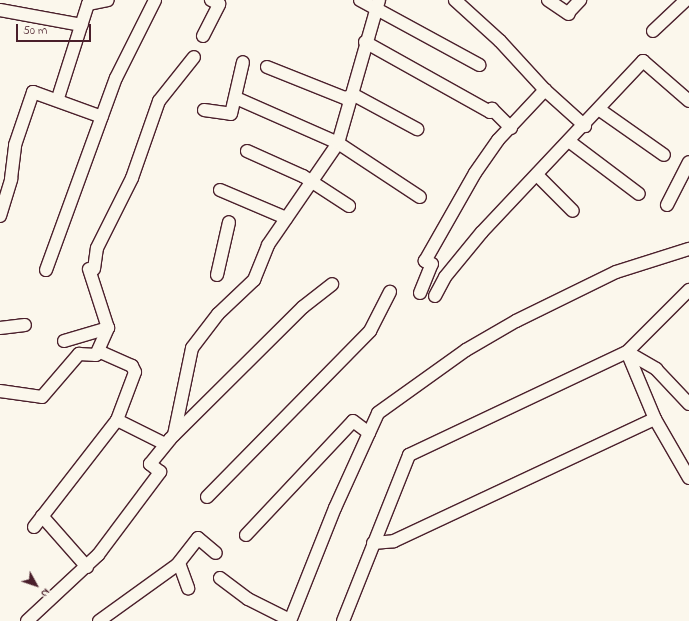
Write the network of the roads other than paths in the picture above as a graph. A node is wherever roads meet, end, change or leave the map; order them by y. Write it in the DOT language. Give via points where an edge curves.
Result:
graph roads {
  1 [pos="108,0"];
  2 [pos="155,0"];
  3 [pos="211,0"];
  4 [pos="360,0"];
  5 [pos="455,0"];
  6 [pos="548,0"];
  7 [pos="580,0"];
  8 [pos="686,0"];
  9 [pos="378,3"];
  10 [pos="0,10"];
  11 [pos="82,25"];
  12 [pos="653,31"];
  13 [pos="203,36"];
  14 [pos="365,42"];
  15 [pos="194,57"];
  16 [pos="243,62"];
  17 [pos="479,65"];
  18 [pos="267,67"];
  19 [pos="545,90"];
  20 [pos="354,95"];
  21 [pos="58,98"];
  22 [pos="236,98"];
  23 [pos="689,101"];
  24 [pos="204,110"];
  25 [pos="600,110"];
  26 [pos="102,117"];
  27 [pos="585,126"];
  28 [pos="511,128"];
  29 [pos="417,129"];
  30 [pos="570,142"];
  31 [pos="338,143"];
  32 [pos="247,151"];
  33 [pos="664,155"];
  34 [pos="689,162"];
  35 [pos="538,176"];
  36 [pos="311,181"];
  37 [pos="220,190"];
  38 [pos="639,194"];
  39 [pos="420,197"];
  40 [pos="666,205"];
  41 [pos="349,206"];
  42 [pos="573,211"];
  43 [pos="0,216"];
  44 [pos="286,218"];
  45 [pos="229,222"];
  46 [pos="689,249"];
  47 [pos="46,270"];
  48 [pos="217,275"];
  49 [pos="332,284"];
  50 [pos="689,290"];
  51 [pos="390,292"];
  52 [pos="420,293"];
  53 [pos="435,296"];
  54 [pos="25,325"];
  55 [pos="0,328"];
  56 [pos="108,328"];
  57 [pos="64,341"];
  58 [pos="98,351"];
  59 [pos="627,352"];
  60 [pos="0,391"];
  61 [pos="689,404"];
  62 [pos="655,419"];
  63 [pos="117,420"];
  64 [pos="369,433"];
  65 [pos="174,435"];
  66 [pos="166,444"];
  67 [pos="689,478"];
  68 [pos="207,497"];
  69 [pos="42,516"];
  70 [pos="34,527"];
  71 [pos="246,535"];
  72 [pos="372,543"];
  73 [pos="216,552"];
  74 [pos="179,562"];
  75 [pos="87,567"];
  76 [pos="220,578"];
  77 [pos="188,588"];
  78 [pos="116,616"];
  79 [pos="290,620"];
  80 [pos="27,621"];
  81 [pos="99,621"];
  82 [pos="343,621"];
  1 -- 11 [label="street" via="89,2"];
  2 -- 26 [label="street" via="116,78"];
  3 -- 13 [label="street" via="220,4"];
  4 -- 9 [label="street"];
  5 -- 19 [label="street" via="500,41"];
  6 -- 7 [label="street" via="568,13"];
  8 -- 12 [label="street"];
  9 -- 14 [label="street"];
  9 -- 17 [label="street"];
  10 -- 11 [label="street"];
  11 -- 21 [label="street"];
  14 -- 20 [label="street"];
  14 -- 28 [label="street" via="490,112 492,109"];
  15 -- 56 [label="street" via="159,101 132,178 97,248 92,269"];
  16 -- 22 [label="street"];
  18 -- 20 [label="street" via="345,98"];
  19 -- 27 [label="street"];
  19 -- 28 [label="street"];
  20 -- 29 [label="street"];
  20 -- 31 [label="street"];
  21 -- 26 [label="street"];
  21 -- 43 [label="street" via="31,93 15,145 11,179"];
  22 -- 24 [label="street" via="231,114"];
  22 -- 31 [label="street"];
  23 -- 25 [label="street" via="643,61"];
  25 -- 27 [label="street"];
  25 -- 33 [label="street"];
  26 -- 47 [label="street"];
  27 -- 30 [label="street"];
  28 -- 52 [label="street" via="475,173 425,261 432,264"];
  30 -- 35 [label="street"];
  30 -- 38 [label="street"];
  31 -- 36 [label="street"];
  31 -- 39 [label="street"];
  32 -- 36 [label="street"];
  34 -- 40 [label="street"];
  35 -- 42 [label="street"];
  35 -- 53 [label="street" via="482,232 445,277"];
  36 -- 41 [label="street"];
  36 -- 44 [label="street"];
  37 -- 44 [label="street"];
  44 -- 65 [label="street" via="268,245 254,280 218,314 192,348"];
  45 -- 48 [label="street"];
  46 -- 64 [label="street" via="616,272 516,321 466,350 378,413"];
  49 -- 65 [label="street" via="303,307"];
  50 -- 59 [label="street"];
  51 -- 68 [label="street" via="370,331"];
  54 -- 55 [label="street"];
  56 -- 57 [label="street"];
  56 -- 58 [label="street"];
  58 -- 60 [label="street" via="94,356 86,352 79,354 42,397"];
  58 -- 63 [label="street" via="135,369"];
  59 -- 61 [label="street" via="656,369"];
  59 -- 62 [label="street"];
  59 -- 72 [label="street" via="409,455"];
  62 -- 67 [label="street"];
  62 -- 72 [label="street" via="394,541"];
  63 -- 66 [label="street"];
  63 -- 69 [label="street"];
  64 -- 71 [label="street" via="353,421"];
  64 -- 79 [label="street"];
  65 -- 66 [label="street"];
  66 -- 75 [label="street" via="150,464 160,472"];
  69 -- 70 [label="street"];
  69 -- 75 [label="street"];
  72 -- 82 [label="street"];
  73 -- 74 [label="street" via="199,537"];
  74 -- 77 [label="street"];
  74 -- 78 [label="street"];
  75 -- 80 [label="street"];
  76 -- 79 [label="street" via="248,599"];
  78 -- 81 [label="street"];
}
